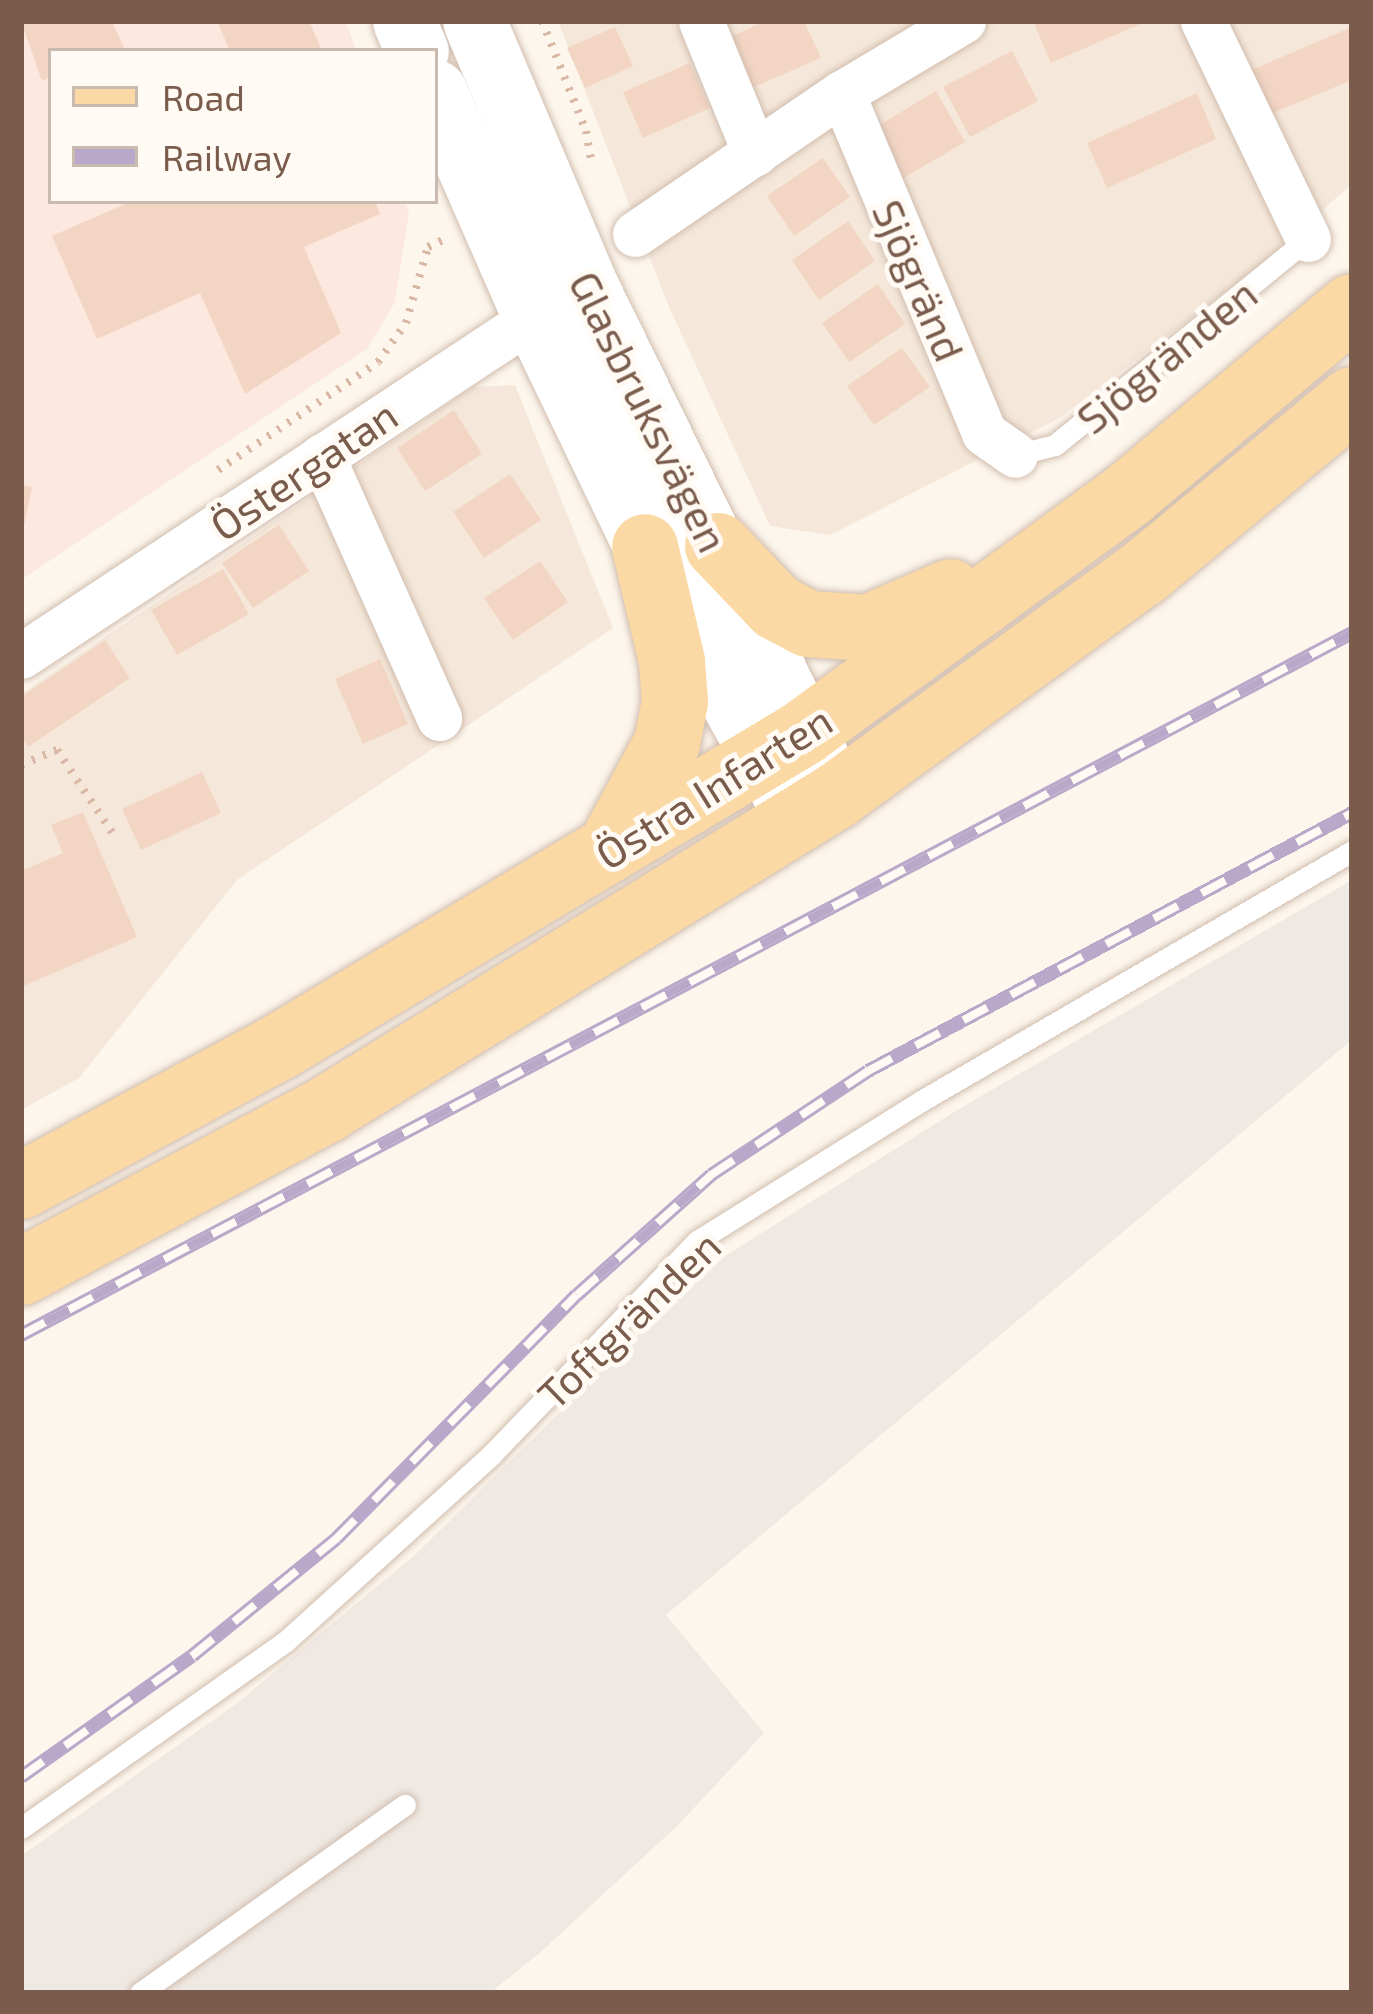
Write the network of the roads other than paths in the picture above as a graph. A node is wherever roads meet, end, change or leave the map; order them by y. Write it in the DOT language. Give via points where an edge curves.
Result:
graph roads {
  1 [pos="474,21"];
  2 [pos="701,21"];
  3 [pos="963,21"];
  4 [pos="1203,21"];
  5 [pos="842,93"];
  6 [pos="438,98"];
  7 [pos="755,153"];
  8 [pos="635,234"];
  9 [pos="1308,239"];
  10 [pos="585,283"];
  11 [pos="1352,307"];
  12 [pos="534,316"];
  13 [pos="1352,400"];
  14 [pos="1015,454"];
  15 [pos="322,456"];
  16 [pos="1128,495"];
  17 [pos="718,547"];
  18 [pos="645,548"];
  19 [pos="21,656"];
  20 [pos="439,718"];
  21 [pos="783,746"];
  22 [pos="817,808"];
  23 [pos="1352,851"];
  24 [pos="606,855"];
  25 [pos="21,1186"];
  26 [pos="21,1272"];
  27 [pos="405,1805"];
  28 [pos="21,1828"];
  29 [pos="140,1993"];
  1 -- 10 [label="main road, Glasbruksvägen" via="571,185"];
  2 -- 7 [label="street"];
  3 -- 5 [label="street"];
  4 -- 9 [label="street"];
  5 -- 7 [label="street"];
  5 -- 14 [label="street, Sjögränd" via="984,433"];
  6 -- 12 [label="main road, Glasbruksvägen"];
  7 -- 8 [label="street"];
  9 -- 14 [label="lane, Sjögränden" via="1054,445"];
  10 -- 12 [label="street, Östergatan"];
  10 -- 17 [label="main road, Glasbruksvägen"];
  11 -- 16 [label="main road, Östra Infarten"];
  12 -- 15 [label="street, Östergatan"];
  12 -- 18 [label="main road, Glasbruksvägen"];
  13 -- 22 [label="main road, Östra Infarten" via="1142,574"];
  15 -- 19 [label="street, Östergatan"];
  15 -- 20 [label="street"];
  16 -- 17 [label="main road" via="943,597 868,628 808,624 776,607"];
  16 -- 21 [label="main road, Östra Infarten"];
  17 -- 21 [label="main road, Glasbruksvägen"];
  18 -- 21 [label="main road, Glasbruksvägen"];
  18 -- 24 [label="main road" via="675,702 661,758"];
  21 -- 22 [label="main road, Glasbruksvägen"];
  21 -- 24 [label="main road, Östra Infarten"];
  22 -- 26 [label="main road, Östra Infarten" via="327,1109"];
  23 -- 28 [label="lane, Toftgränden" via="921,1101 698,1241 491,1455 286,1641"];
  24 -- 25 [label="main road, Östra Infarten" via="281,1046"];
  27 -- 29 [label="lane"];
}
